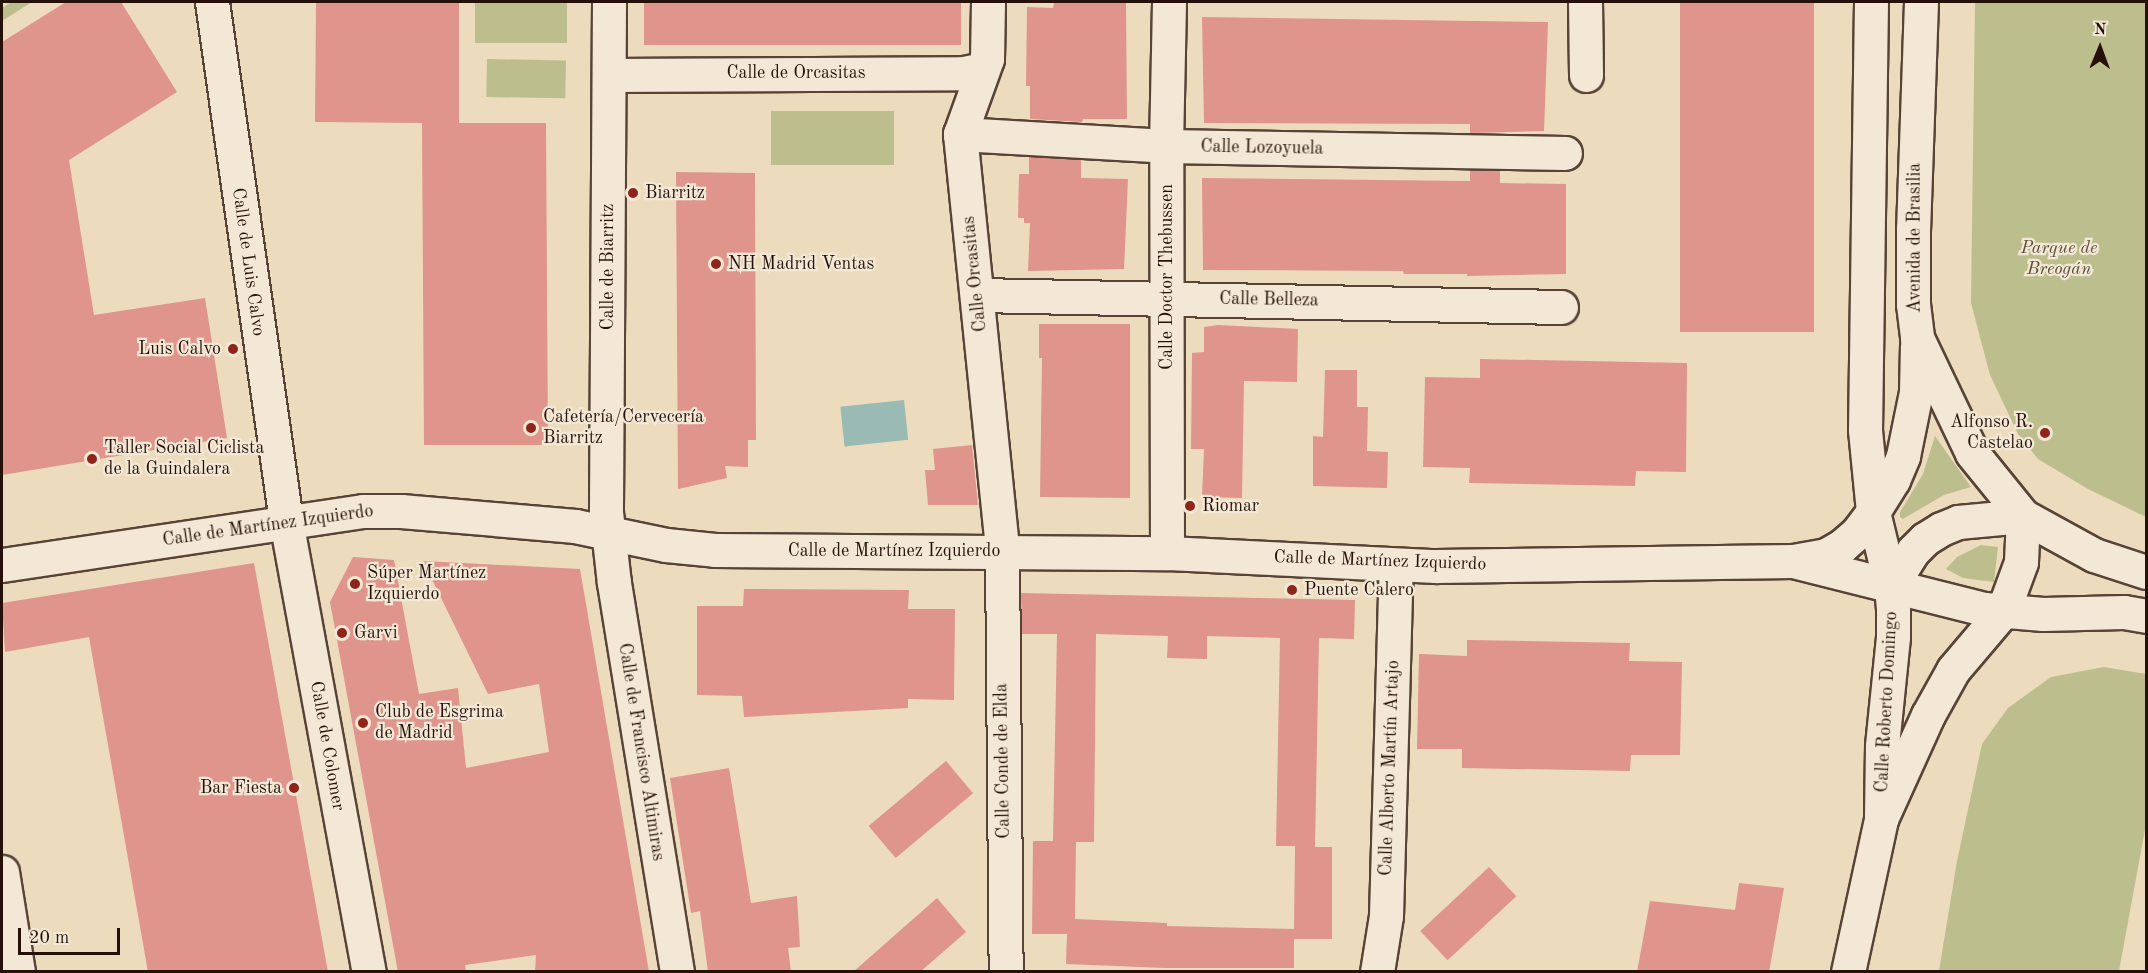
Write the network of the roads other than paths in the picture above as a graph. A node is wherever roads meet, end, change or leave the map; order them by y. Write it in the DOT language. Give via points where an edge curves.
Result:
graph roads {
  1 [pos="212,2"];
  2 [pos="609,2"];
  3 [pos="988,2"];
  4 [pos="1169,2"];
  5 [pos="1586,2"];
  6 [pos="1871,2"];
  7 [pos="1921,2"];
  8 [pos="983,69"];
  9 [pos="609,75"];
  10 [pos="1586,75"];
  11 [pos="960,134"];
  12 [pos="1166,146"];
  13 [pos="1565,153"];
  14 [pos="978,295"];
  15 [pos="1167,297"];
  16 [pos="1561,307"];
  17 [pos="1917,338"];
  18 [pos="1873,512"];
  19 [pos="2023,516"];
  20 [pos="286,521"];
  21 [pos="609,532"];
  22 [pos="1002,552"];
  23 [pos="1167,553"];
  24 [pos="1793,561"];
  25 [pos="2,565"];
  26 [pos="1396,565"];
  27 [pos="2146,572"];
  28 [pos="1891,586"];
  29 [pos="2003,611"];
  30 [pos="2142,615"];
  31 [pos="1881,819"];
  32 [pos="2,872"];
  33 [pos="18,972"];
  34 [pos="369,972"];
  35 [pos="676,972"];
  36 [pos="1006,972"];
  37 [pos="1377,972"];
  38 [pos="1848,972"];
  1 -- 20 [label="street, Calle de Luis Calvo"];
  2 -- 9 [label="street, Calle de Biarritz"];
  3 -- 8 [label="street, Calle Orcasitas" via="987,59"];
  4 -- 12 [label="street, Calle Doctor Thebussen"];
  5 -- 10 [label="street"];
  6 -- 18 [label="street" via="1864,395"];
  7 -- 17 [label="street, Avenida de Brasilia" via="1913,229"];
  8 -- 9 [label="street, Calle de Orcasitas" via="964,73"];
  8 -- 11 [label="street, Calle Orcasitas"];
  9 -- 21 [label="street, Calle de Biarritz"];
  11 -- 12 [label="street, Calle Lozoyuela"];
  11 -- 14 [label="street, Calle Orcasitas"];
  12 -- 13 [label="street, Calle Lozoyuela"];
  12 -- 15 [label="street, Calle Doctor Thebussen"];
  14 -- 15 [label="street, Calle Belleza"];
  14 -- 22 [label="street, Calle Orcasitas"];
  15 -- 16 [label="street, Calle Belleza"];
  15 -- 23 [label="street, Calle Doctor Thebussen"];
  17 -- 18 [label="street, Calle de Martínez Izquierdo" via="1916,392 1908,437 1893,480"];
  17 -- 19 [label="street, Avenida de Brasilia" via="1972,453"];
  18 -- 24 [label="street, Calle de Martínez Izquierdo" via="1857,533 1826,555"];
  18 -- 28 [label="street, Calle Roberto Domingo"];
  19 -- 27 [label="street" via="2094,555"];
  19 -- 28 [label="street" via="1958,522 1941,529 1913,551"];
  19 -- 29 [label="street, Calle Roberto Domingo" via="2021,562"];
  20 -- 21 [label="street, Calle de Martínez Izquierdo" via="363,511 401,511"];
  20 -- 25 [label="street, Calle de Martínez Izquierdo"];
  20 -- 34 [label="street, Calle de Colomer"];
  21 -- 22 [label="street, Calle de Martínez Izquierdo" via="666,545 715,550"];
  21 -- 35 [label="street, Calle de Francisco Altimiras"];
  22 -- 23 [label="street, Calle de Martínez Izquierdo"];
  22 -- 36 [label="street, Calle Conde de Elda"];
  23 -- 26 [label="street, Calle de Martínez Izquierdo"];
  24 -- 26 [label="street, Calle de Martínez Izquierdo"];
  24 -- 28 [label="street, Calle de Martínez Izquierdo"];
  26 -- 37 [label="street, Calle Alberto Martín Artajo" via="1386,916"];
  28 -- 29 [label="street, Calle de Martínez Izquierdo"];
  28 -- 31 [label="street, Calle Roberto Domingo" via="1893,637 1882,746"];
  29 -- 30 [label="street, Calle de Martínez Izquierdo"];
  29 -- 31 [label="street, Calle Roberto Domingo" via="1953,670"];
  31 -- 38 [label="street, Calle Roberto Domingo"];
  32 -- 33 [label="street"];
}
